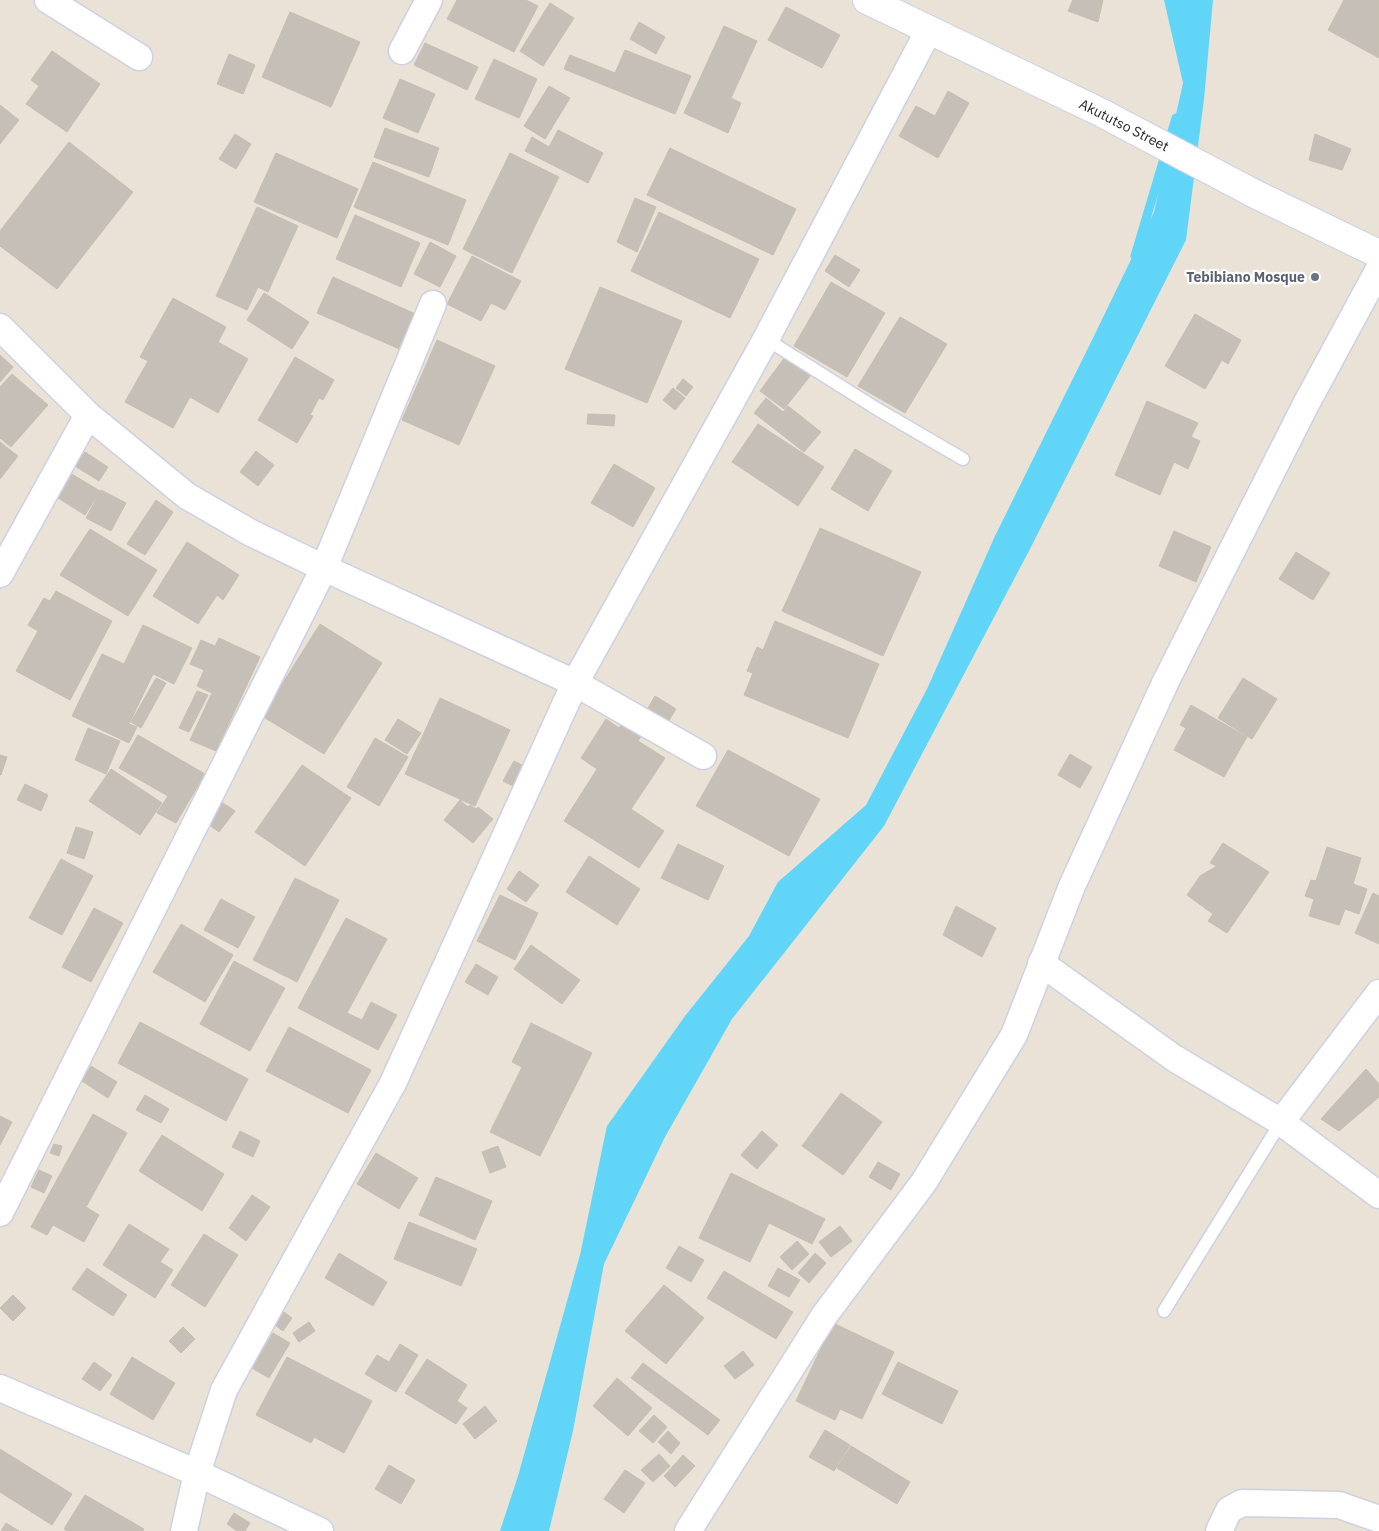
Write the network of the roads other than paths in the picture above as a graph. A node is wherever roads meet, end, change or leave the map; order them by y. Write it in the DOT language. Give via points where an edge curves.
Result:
graph roads {
  1 [pos="48,0"];
  2 [pos="429,0"];
  3 [pos="878,2"];
  4 [pos="929,30"];
  5 [pos="402,51"];
  6 [pos="139,57"];
  7 [pos="1379,254"];
  8 [pos="1379,269"];
  9 [pos="433,304"];
  10 [pos="0,327"];
  11 [pos="766,339"];
  12 [pos="88,414"];
  13 [pos="963,459"];
  14 [pos="324,568"];
  15 [pos="0,574"];
  16 [pos="575,683"];
  17 [pos="703,756"];
  18 [pos="1041,963"];
  19 [pos="1379,994"];
  20 [pos="1281,1122"];
  21 [pos="1379,1195"];
  22 [pos="0,1213"];
  23 [pos="1164,1311"];
  24 [pos="0,1388"];
  25 [pos="197,1473"];
  26 [pos="1379,1519"];
  27 [pos="184,1531"];
  28 [pos="320,1531"];
  29 [pos="688,1531"];
  30 [pos="1219,1531"];
  1 -- 6 [label="street"];
  2 -- 5 [label="street"];
  3 -- 4 [label="main road, Akututso Street"];
  4 -- 7 [label="main road, Akututso Street" via="1100,112 1255,194"];
  4 -- 11 [label="street"];
  8 -- 18 [label="street" via="1305,406 1166,680 1072,886"];
  9 -- 14 [label="street"];
  10 -- 12 [label="street"];
  11 -- 13 [label="lane"];
  11 -- 16 [label="street"];
  12 -- 14 [label="street" via="187,496 251,533"];
  12 -- 15 [label="street"];
  14 -- 16 [label="street"];
  14 -- 22 [label="street"];
  16 -- 17 [label="street"];
  16 -- 25 [label="street" via="393,1083 224,1390"];
  18 -- 20 [label="street" via="1174,1058"];
  18 -- 29 [label="street" via="1014,1035 924,1182 824,1316"];
  19 -- 20 [label="street"];
  20 -- 21 [label="street"];
  20 -- 23 [label="lane"];
  24 -- 25 [label="street"];
  25 -- 27 [label="street"];
  25 -- 28 [label="street"];
  26 -- 30 [label="street" via="1339,1505 1242,1503 1229,1510"];
}
